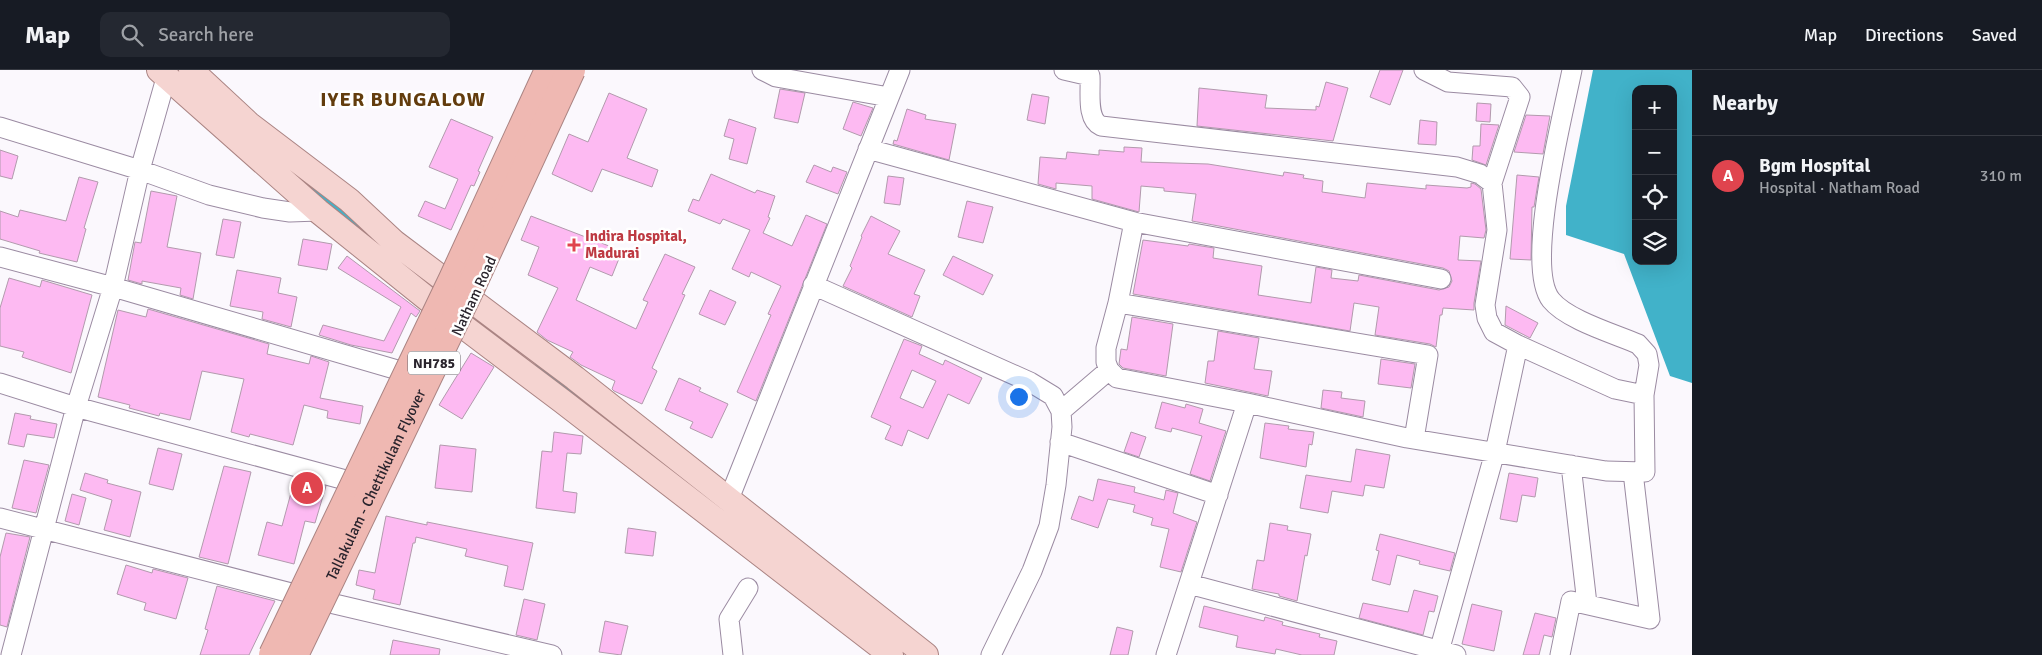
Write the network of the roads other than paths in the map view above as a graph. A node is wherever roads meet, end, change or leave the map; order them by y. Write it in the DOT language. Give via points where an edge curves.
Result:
graph roads {
  1 [pos="191,70"];
  2 [pos="543,70"];
  3 [pos="549,70"];
  4 [pos="571,70"];
  5 [pos="578,70"];
  6 [pos="762,70"];
  7 [pos="900,70"];
  8 [pos="1064,70"];
  9 [pos="1424,70"];
  10 [pos="1572,70"];
  11 [pos="162,74"];
  12 [pos="889,97"];
  13 [pos="0,128"];
  14 [pos="868,149"];
  15 [pos="140,170"];
  16 [pos="1492,183"];
  17 [pos="318,211"];
  18 [pos="1134,222"];
  19 [pos="0,256"];
  20 [pos="1441,279"];
  21 [pos="446,282"];
  22 [pos="814,285"];
  23 [pos="113,287"];
  24 [pos="472,301"];
  25 [pos="1118,303"];
  26 [pos="435,305"];
  27 [pos="460,326"];
  28 [pos="1518,346"];
  29 [pos="1109,370"];
  30 [pos="402,371"];
  31 [pos="0,383"];
  32 [pos="1644,395"];
  33 [pos="1247,403"];
  34 [pos="76,407"];
  35 [pos="1061,411"];
  36 [pos="1414,439"];
  37 [pos="1060,442"];
  38 [pos="1495,452"];
  39 [pos="1570,465"];
  40 [pos="1633,472"];
  41 [pos="349,481"];
  42 [pos="1218,494"];
  43 [pos="729,499"];
  44 [pos="0,518"];
  45 [pos="44,530"];
  46 [pos="1189,584"];
  47 [pos="748,588"];
  48 [pos="295,594"];
  49 [pos="326,602"];
  50 [pos="1587,604"];
  51 [pos="500,649"];
  52 [pos="0,653"];
  53 [pos="1444,654"];
  54 [pos="10,655"];
  55 [pos="266,655"];
  56 [pos="273,655"];
  57 [pos="294,655"];
  58 [pos="301,655"];
  59 [pos="552,655"];
  60 [pos="732,655"];
  61 [pos="891,655"];
  62 [pos="926,655"];
  63 [pos="991,655"];
  64 [pos="1166,655"];
  65 [pos="1560,655"];
  1 -- 21 [label="main road" via="249,124 349,200 394,242"];
  2 -- 21 [label="main road"];
  3 -- 56 [label="highway, Tallakulam - Chettikulam Flyover / NH785, bridge"];
  4 -- 57 [label="highway, Tallakulam - Chettikulam Flyover / NH785, bridge"];
  5 -- 24 [label="main road, Natham Road"];
  6 -- 12 [label="street" via="776,77"];
  7 -- 12 [label="street"];
  8 -- 16 [label="street" via="1090,76 1092,116 1101,126 1457,167 1480,174"];
  9 -- 16 [label="street" via="1448,82 1512,88 1520,97"];
  10 -- 32 [label="street" via="1543,215 1541,264 1544,284 1550,299 1563,312 1638,344 1647,354 1649,365"];
  11 -- 15 [label="street"];
  11 -- 17 [label="main road"];
  12 -- 14 [label="street"];
  13 -- 15 [label="street"];
  14 -- 18 [label="street"];
  14 -- 22 [label="street"];
  15 -- 17 [label="street" via="209,195 264,208 290,212"];
  15 -- 23 [label="street"];
  16 -- 28 [label="street" via="1497,230 1485,305 1487,318 1494,332"];
  17 -- 26 [label="main road"];
  18 -- 20 [label="street"];
  18 -- 25 [label="street"];
  19 -- 23 [label="street"];
  21 -- 24 [label="main road"];
  21 -- 26 [label="main road"];
  22 -- 35 [label="street" via="1030,382 1053,396"];
  22 -- 43 [label="street"];
  23 -- 30 [label="street"];
  23 -- 34 [label="street"];
  24 -- 27 [label="main road, Natham Road"];
  24 -- 43 [label="main road"];
  25 -- 29 [label="street" via="1106,348"];
  25 -- 36 [label="street" via="1428,355"];
  26 -- 27 [label="main road"];
  26 -- 30 [label="main road"];
  27 -- 49 [label="main road, Natham Road"];
  27 -- 61 [label="main road"];
  28 -- 32 [label="street" via="1615,388"];
  28 -- 38 [label="street"];
  29 -- 33 [label="street" via="1117,378"];
  29 -- 35 [label="street"];
  30 -- 41 [label="main road"];
  31 -- 34 [label="street"];
  32 -- 40 [label="street" via="1645,472"];
  33 -- 36 [label="street"];
  33 -- 42 [label="street"];
  34 -- 41 [label="street"];
  34 -- 45 [label="street"];
  35 -- 37 [label="street"];
  36 -- 38 [label="street"];
  37 -- 42 [label="street"];
  37 -- 63 [label="street" via="1049,526 1032,571"];
  38 -- 39 [label="street"];
  38 -- 53 [label="street"];
  39 -- 40 [label="street"];
  39 -- 50 [label="street"];
  40 -- 50 [label="street" via="1650,619"];
  41 -- 48 [label="main road"];
  42 -- 46 [label="street"];
  43 -- 62 [label="main road"];
  44 -- 45 [label="street"];
  45 -- 48 [label="street"];
  45 -- 54 [label="street"];
  46 -- 53 [label="street"];
  46 -- 64 [label="street"];
  47 -- 60 [label="street" via="729,619"];
  48 -- 49 [label="street"];
  48 -- 55 [label="main road"];
  49 -- 51 [label="street"];
  49 -- 58 [label="main road, Natham Road"];
  50 -- 65 [label="street" via="1571,601"];
  51 -- 59 [label="street"];
  52 -- 54 [label="street"];
}
